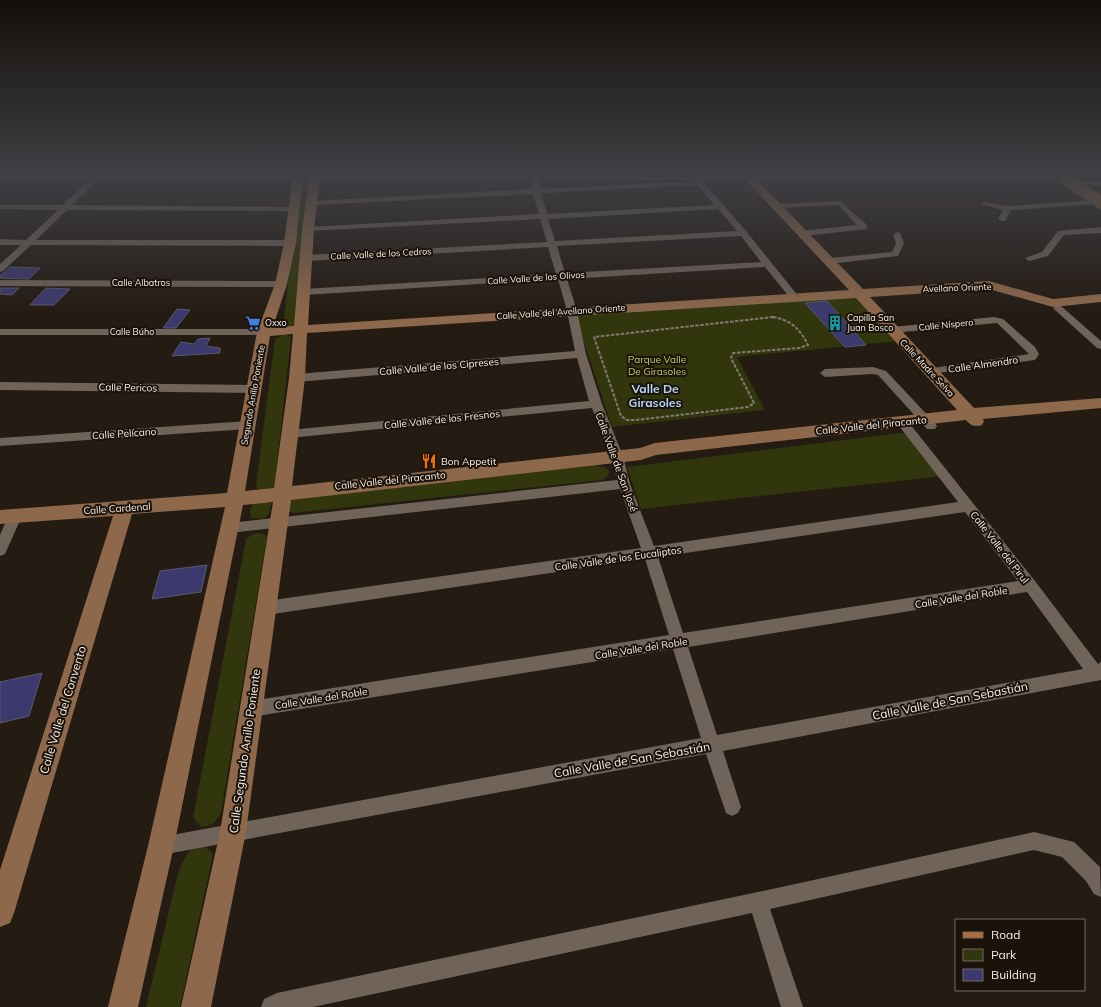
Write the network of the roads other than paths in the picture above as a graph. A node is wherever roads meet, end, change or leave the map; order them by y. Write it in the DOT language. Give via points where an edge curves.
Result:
graph roads {
  1 [pos="51,221"];
  2 [pos="293,221"];
  3 [pos="309,221"];
  4 [pos="453,221"];
  5 [pos="546,221"];
  6 [pos="732,221"];
  7 [pos="792,221"];
  8 [pos="857,221"];
  9 [pos="308,229"];
  10 [pos="1101,230"];
  11 [pos="743,233"];
  12 [pos="803,233"];
  13 [pos="897,235"];
  14 [pos="0,242"];
  15 [pos="28,242"];
  16 [pos="290,243"];
  17 [pos="553,244"];
  18 [pos="306,258"];
  19 [pos="1029,258"];
  20 [pos="829,261"];
  21 [pos="767,264"];
  22 [pos="0,269"];
  23 [pos="562,276"];
  24 [pos="0,283"];
  25 [pos="281,284"];
  26 [pos="304,292"];
  27 [pos="859,292"];
  28 [pos="1100,296"];
  29 [pos="794,297"];
  30 [pos="1055,306"];
  31 [pos="572,311"];
  32 [pos="300,330"];
  33 [pos="892,330"];
  34 [pos="0,332"];
  35 [pos="264,332"];
  36 [pos="1101,346"];
  37 [pos="581,354"];
  38 [pos="1034,354"];
  39 [pos="930,371"];
  40 [pos="825,373"];
  41 [pos="297,378"];
  42 [pos="0,386"];
  43 [pos="255,389"];
  44 [pos="1101,403"];
  45 [pos="596,404"];
  46 [pos="1101,410"];
  47 [pos="974,418"];
  48 [pos="929,423"];
  49 [pos="248,425"];
  50 [pos="904,425"];
  51 [pos="289,434"];
  52 [pos="0,442"];
  53 [pos="617,456"];
  54 [pos="624,484"];
  55 [pos="283,492"];
  56 [pos="235,499"];
  57 [pos="969,506"];
  58 [pos="125,507"];
  59 [pos="7,516"];
  60 [pos="279,522"];
  61 [pos="230,528"];
  62 [pos="0,550"];
  63 [pos="650,553"];
  64 [pos="1030,585"];
  65 [pos="266,608"];
  66 [pos="679,642"];
  67 [pos="1099,672"];
  68 [pos="251,709"];
  69 [pos="712,746"];
  70 [pos="732,807"];
  71 [pos="233,832"];
  72 [pos="161,846"];
  73 [pos="1101,888"];
  74 [pos="758,902"];
  75 [pos="0,912"];
  76 [pos="123,1007"];
  77 [pos="196,1007"];
  78 [pos="272,1007"];
  79 [pos="792,1007"];
  1 -- 15 [label="street"];
  2 -- 16 [label="street, Segundo Anillo Poniente"];
  3 -- 9 [label="street"];
  4 -- 9 [label="street"];
  5 -- 17 [label="street, Calle Valle de San José"];
  6 -- 11 [label="street"];
  7 -- 12 [label="street, Calle Madre Selva"];
  8 -- 12 [label="street" via="864,228"];
  9 -- 18 [label="street"];
  10 -- 19 [label="street" via="1061,233 1045,254"];
  11 -- 17 [label="street, Calle Valle de los Cedros"];
  11 -- 21 [label="street"];
  12 -- 20 [label="street, Calle Madre Selva"];
  13 -- 20 [label="street" via="900,243 895,254"];
  14 -- 15 [label="street"];
  15 -- 16 [label="street"];
  15 -- 22 [label="street"];
  16 -- 25 [label="street, Segundo Anillo Poniente"];
  17 -- 18 [label="street, Calle Valle de los Cedros"];
  17 -- 23 [label="street, Calle Valle de San José"];
  18 -- 26 [label="street"];
  20 -- 27 [label="street, Calle Madre Selva"];
  21 -- 23 [label="street, Calle Valle de los Olivos"];
  21 -- 29 [label="street"];
  23 -- 26 [label="street, Calle Valle de los Olivos"];
  23 -- 31 [label="street, Calle Valle de San José"];
  24 -- 25 [label="street, Calle Albatros"];
  25 -- 35 [label="street, Segundo Anillo Poniente"];
  26 -- 32 [label="street"];
  27 -- 29 [label="street, Calle Valle del Avellano Oriente"];
  27 -- 30 [label="street, Avellano Oriente" via="989,285"];
  27 -- 33 [label="street, Calle Madre Selva"];
  28 -- 30 [label="street"];
  29 -- 31 [label="street, Calle Valle del Avellano Oriente"];
  30 -- 36 [label="street"];
  31 -- 32 [label="street, Calle Valle del Avellano Oriente"];
  31 -- 37 [label="street, Calle Valle de San José"];
  32 -- 35 [label="street, Calle Valle del Avellano Oriente"];
  32 -- 41 [label="street"];
  33 -- 38 [label="street, Calle Níspero" via="1000,321"];
  33 -- 39 [label="street, Calle Madre Selva"];
  34 -- 35 [label="street, Calle Búho"];
  35 -- 43 [label="street, Segundo Anillo Poniente"];
  37 -- 41 [label="street, Calle Valle de los Cipreses"];
  37 -- 45 [label="street, Calle Valle de San José"];
  38 -- 39 [label="street, Calle Almendro" via="1031,358"];
  39 -- 47 [label="street, Calle Madre Selva"];
  40 -- 48 [label="street" via="873,370 882,374"];
  41 -- 51 [label="street"];
  42 -- 43 [label="street, Calle Pericos"];
  43 -- 49 [label="street, Segundo Anillo Poniente"];
  44 -- 47 [label="street, Calle Valle del Piracanto"];
  45 -- 51 [label="street, Calle Valle de los Fresnos"];
  45 -- 53 [label="street, Calle Valle de San José"];
  46 -- 47 [label="street, Calle Valle del Piracanto"];
  47 -- 48 [label="street, Calle Valle del Piracanto"];
  48 -- 50 [label="street, Calle Valle del Piracanto"];
  49 -- 52 [label="street, Calle Pelícano"];
  49 -- 56 [label="street, Segundo Anillo Poniente"];
  50 -- 53 [label="street, Calle Valle del Piracanto" via="656,456"];
  50 -- 57 [label="street, Calle Valle del Pirul"];
  51 -- 55 [label="street"];
  53 -- 54 [label="street, Calle Valle de San José"];
  53 -- 55 [label="street, Calle Valle del Piracanto"];
  54 -- 60 [label="street"];
  54 -- 63 [label="street, Calle Valle de San José"];
  55 -- 56 [label="street, Calle Valle del Piracanto"];
  55 -- 60 [label="street, Calle Segundo Anillo Poniente"];
  56 -- 58 [label="street, Calle Cardenal"];
  56 -- 61 [label="street"];
  57 -- 63 [label="street, Calle Valle de los Eucaliptos"];
  57 -- 64 [label="street, Calle Valle del Pirul"];
  58 -- 59 [label="street, Calle Cardenal"];
  58 -- 75 [label="street, Calle Valle del Convento"];
  59 -- 62 [label="street"];
  60 -- 61 [label="street"];
  60 -- 65 [label="street, Calle Segundo Anillo Poniente"];
  61 -- 72 [label="street"];
  63 -- 65 [label="street, Calle Valle de los Eucaliptos"];
  63 -- 66 [label="street, Calle Valle de San José"];
  64 -- 66 [label="street, Calle Valle del Roble"];
  64 -- 67 [label="street, Calle Valle del Pirul"];
  65 -- 68 [label="street, Calle Segundo Anillo Poniente"];
  66 -- 68 [label="street, Calle Valle del Roble"];
  66 -- 69 [label="street, Calle Valle de San José"];
  67 -- 69 [label="street, Calle Valle de San Sebastián"];
  68 -- 71 [label="street, Calle Segundo Anillo Poniente"];
  69 -- 70 [label="street, Calle Valle de San José"];
  69 -- 71 [label="street, Calle Valle de San Sebastián"];
  71 -- 72 [label="street, Calle Valle de San Sebastián"];
  71 -- 77 [label="street, Calle Segundo Anillo Poniente"];
  72 -- 76 [label="street"];
  73 -- 74 [label="street" via="1093,874 1066,849 1034,841"];
  74 -- 78 [label="street"];
  74 -- 79 [label="street"];
}
